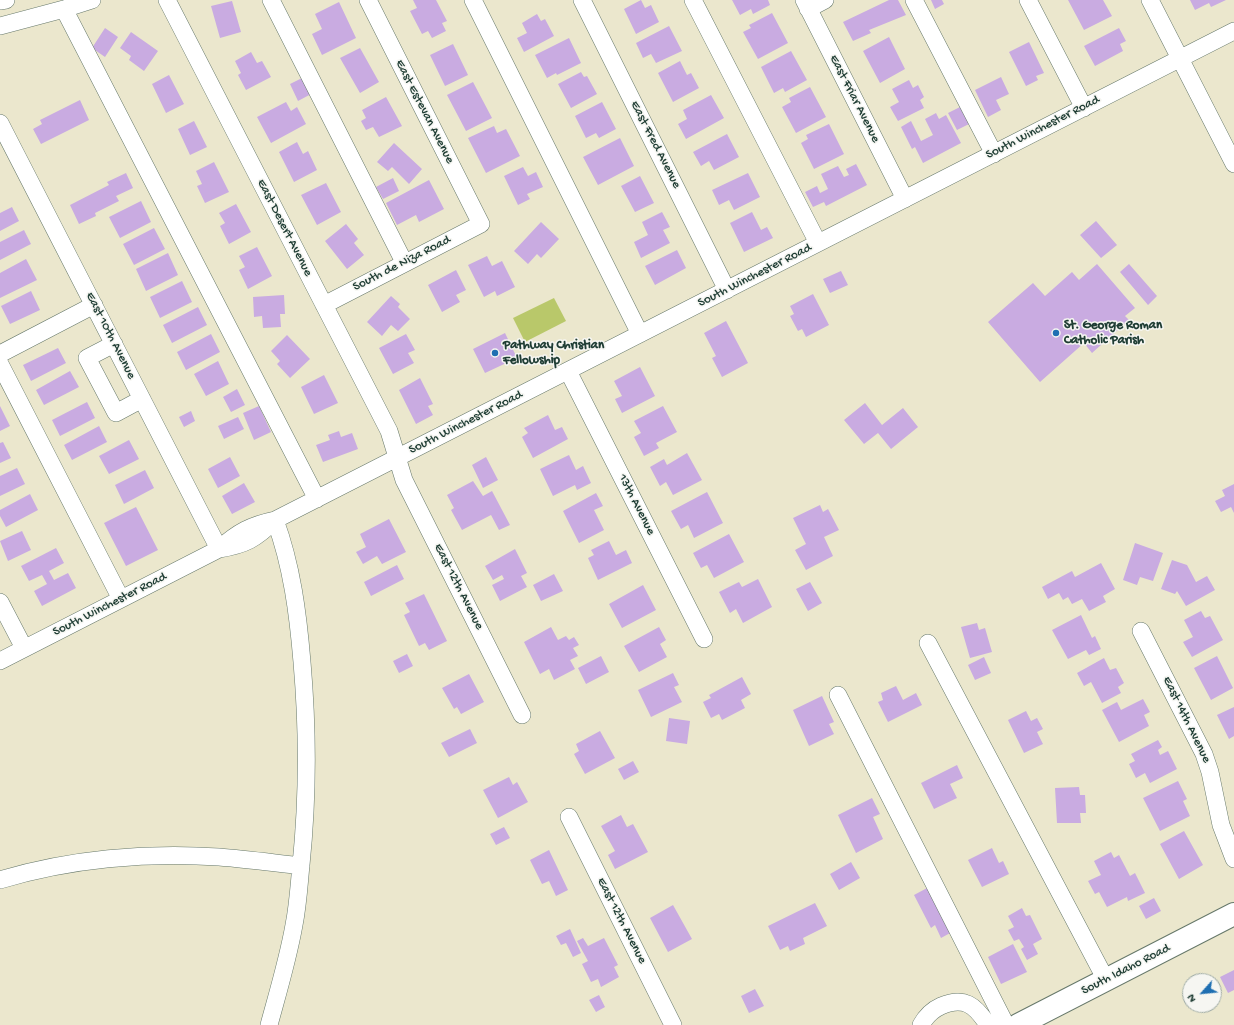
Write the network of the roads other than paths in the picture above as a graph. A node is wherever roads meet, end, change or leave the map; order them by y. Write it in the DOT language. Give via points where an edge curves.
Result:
graph roads {
  1 [pos="6,0"];
  2 [pos="92,0"];
  3 [pos="167,0"];
  4 [pos="271,0"];
  5 [pos="368,0"];
  6 [pos="473,0"];
  7 [pos="582,0"];
  8 [pos="693,0"];
  9 [pos="825,0"];
  10 [pos="914,0"];
  11 [pos="1028,0"];
  12 [pos="1150,0"];
  13 [pos="0,2"];
  14 [pos="806,4"];
  15 [pos="64,9"];
  16 [pos="0,26"];
  17 [pos="1234,31"];
  18 [pos="1180,58"];
  19 [pos="1084,108"];
  20 [pos="0,123"];
  21 [pos="994,154"];
  22 [pos="1234,164"];
  23 [pos="905,199"];
  24 [pos="481,224"];
  25 [pos="818,243"];
  26 [pos="404,262"];
  27 [pos="727,290"];
  28 [pos="94,305"];
  29 [pos="324,305"];
  30 [pos="640,334"];
  31 [pos="114,344"];
  32 [pos="0,354"];
  33 [pos="0,364"];
  34 [pos="568,371"];
  35 [pos="142,399"];
  36 [pos="398,458"];
  37 [pos="317,499"];
  38 [pos="275,520"];
  39 [pos="219,549"];
  40 [pos="121,599"];
  41 [pos="0,602"];
  42 [pos="1141,631"];
  43 [pos="704,639"];
  44 [pos="928,643"];
  45 [pos="24,648"];
  46 [pos="0,661"];
  47 [pos="838,695"];
  48 [pos="522,715"];
  49 [pos="569,817"];
  50 [pos="1234,859"];
  51 [pos="301,866"];
  52 [pos="0,880"];
  53 [pos="1234,914"];
  54 [pos="1106,980"];
  55 [pos="269,1025"];
  56 [pos="673,1025"];
  57 [pos="921,1025"];
  58 [pos="988,1025"];
  59 [pos="1006,1025"];
  60 [pos="1018,1025"];
  1 -- 13 [label="street"];
  2 -- 15 [label="street"];
  3 -- 29 [label="street, East Desert Avenue"];
  4 -- 26 [label="street"];
  5 -- 24 [label="street, East Estevan Avenue"];
  6 -- 30 [label="street"];
  7 -- 27 [label="street, East Fred Avenue"];
  8 -- 25 [label="street"];
  9 -- 14 [label="street"];
  10 -- 21 [label="street"];
  11 -- 19 [label="street"];
  12 -- 18 [label="street"];
  14 -- 23 [label="street, East Friar Avenue"];
  15 -- 16 [label="street"];
  15 -- 37 [label="street"];
  17 -- 18 [label="street, South Winchester Road"];
  18 -- 19 [label="street, South Winchester Road"];
  18 -- 22 [label="street"];
  19 -- 21 [label="street, South Winchester Road"];
  20 -- 28 [label="street, East 10th Avenue"];
  21 -- 23 [label="street, South Winchester Road"];
  23 -- 25 [label="street, South Winchester Road"];
  24 -- 26 [label="street, South de Niza Road"];
  25 -- 27 [label="street, South Winchester Road"];
  26 -- 29 [label="street, South de Niza Road"];
  27 -- 30 [label="street, South Winchester Road"];
  28 -- 31 [label="street, East 10th Avenue"];
  28 -- 32 [label="street"];
  29 -- 36 [label="street, East Desert Avenue" via="388,431"];
  30 -- 34 [label="street, South Winchester Road"];
  31 -- 35 [label="street, East 10th Avenue"];
  31 -- 35 [label="street" via="87,358 116,413"];
  33 -- 40 [label="street"];
  34 -- 36 [label="street, South Winchester Road"];
  34 -- 43 [label="street, 13th Avenue"];
  35 -- 39 [label="street, East 10th Avenue"];
  36 -- 37 [label="street, South Winchester Road"];
  36 -- 48 [label="street, East 12th Avenue" via="404,480"];
  37 -- 38 [label="street, South Winchester Road"];
  38 -- 39 [label="street, South Winchester Road" via="259,536 240,546"];
  38 -- 51 [label="street" via="290,567 299,625 305,701 306,809"];
  39 -- 40 [label="street, South Winchester Road"];
  40 -- 45 [label="street, South Winchester Road"];
  41 -- 45 [label="street"];
  42 -- 50 [label="street, East 14th Avenue" via="1204,754 1221,825"];
  44 -- 54 [label="street"];
  45 -- 46 [label="street, South Winchester Road"];
  47 -- 59 [label="street"];
  49 -- 56 [label="street, East 12th Avenue"];
  51 -- 52 [label="street" via="218,857 118,859 50,869"];
  51 -- 55 [label="street" via="294,924"];
  53 -- 54 [label="main road, South Idaho Road"];
  54 -- 60 [label="main road, South Idaho Road"];
  57 -- 58 [label="street" via="935,1008 951,1001 970,1004"];
}
